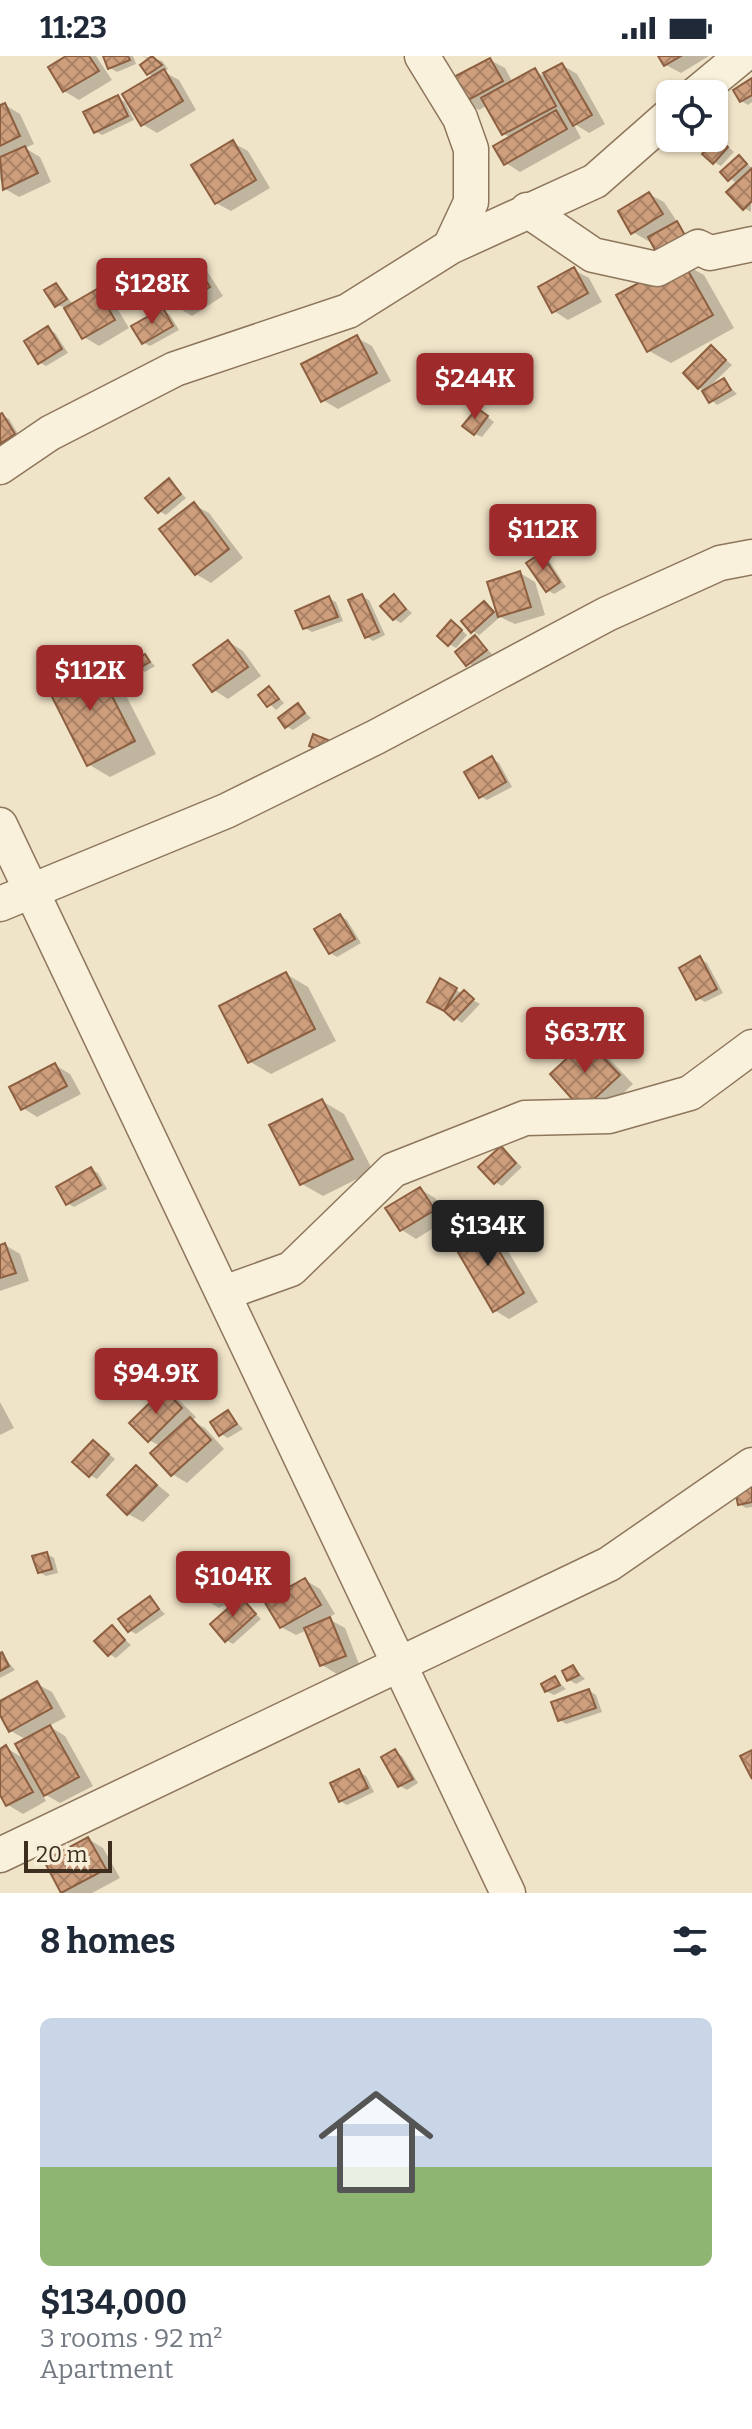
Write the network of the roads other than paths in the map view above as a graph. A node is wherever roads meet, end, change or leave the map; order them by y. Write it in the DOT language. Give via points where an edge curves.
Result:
graph roads {
  1 [pos="422,56"];
  2 [pos="742,56"];
  3 [pos="713,80"];
  4 [pos="656,127"];
  5 [pos="527,210"];
  6 [pos="752,244"];
  7 [pos="450,247"];
  8 [pos="0,467"];
  9 [pos="752,557"];
  10 [pos="0,825"];
  11 [pos="15,897"];
  12 [pos="752,1047"];
  13 [pos="224,1293"];
  14 [pos="752,1465"];
  15 [pos="401,1663"];
  16 [pos="0,1855"];
  17 [pos="508,1893"];
  1 -- 7 [label="street" via="460,118 471,149 471,202"];
  2 -- 3 [label="street"];
  4 -- 5 [label="street" via="595,181"];
  5 -- 6 [label="street" via="593,255 657,269 698,247 710,253"];
  5 -- 7 [label="street"];
  7 -- 8 [label="street" via="348,311 175,369 50,433"];
  9 -- 11 [label="street" via="720,563 607,614 226,811"];
  10 -- 11 [label="street"];
  11 -- 13 [label="street"];
  12 -- 13 [label="street" via="690,1093 609,1116 525,1118 393,1170 291,1269"];
  13 -- 15 [label="street"];
  14 -- 15 [label="street" via="609,1564"];
  15 -- 16 [label="street"];
  15 -- 17 [label="street"];
}
